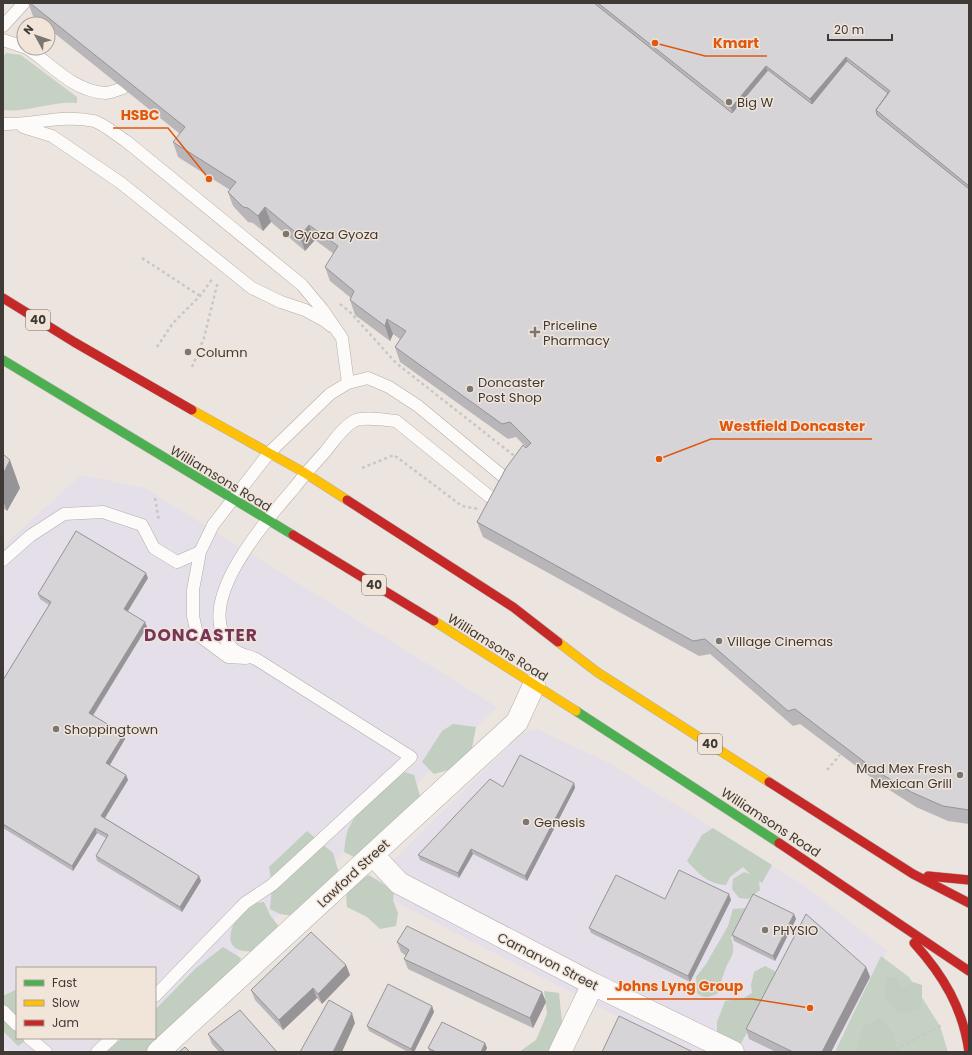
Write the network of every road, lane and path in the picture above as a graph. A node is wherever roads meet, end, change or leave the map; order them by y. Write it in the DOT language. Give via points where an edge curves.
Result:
graph roads {
  1 [pos="24,3"];
  2 [pos="3,26"];
  3 [pos="3,40"];
  4 [pos="16,44"];
  5 [pos="37,56"];
  6 [pos="123,88"];
  7 [pos="3,124"];
  8 [pos="17,125"];
  9 [pos="142,258"];
  10 [pos="222,264"];
  11 [pos="200,296"];
  12 [pos="3,298"];
  13 [pos="342,338"];
  14 [pos="157,347"];
  15 [pos="392,359"];
  16 [pos="3,360"];
  17 [pos="192,367"];
  18 [pos="348,383"];
  19 [pos="269,453"];
  20 [pos="520,459"];
  21 [pos="362,468"];
  22 [pos="305,473"];
  23 [pos="511,483"];
  24 [pos="233,501"];
  25 [pos="500,505"];
  26 [pos="462,506"];
  27 [pos="267,520"];
  28 [pos="200,552"];
  29 [pos="3,560"];
  30 [pos="256,659"];
  31 [pos="534,685"];
  32 [pos="840,754"];
  33 [pos="827,770"];
  34 [pos="372,855"];
  35 [pos="913,874"];
  36 [pos="969,880"];
  37 [pos="969,903"];
  38 [pos="887,916"];
  39 [pos="969,971"];
  40 [pos="594,984"];
  41 [pos="156,995"];
  42 [pos="3,1011"];
  43 [pos="16,1024"];
  44 [pos="940,1026"];
  45 [pos="30,1039"];
  46 [pos="111,1039"];
  47 [pos="46,1052"];
  48 [pos="96,1052"];
  49 [pos="158,1052"];
  50 [pos="560,1052"];
  51 [pos="733,1052"];
  52 [pos="890,1052"];
  53 [pos="969,1052"];
  1 -- 2 [label="lane"];
  3 -- 4 [label="lane"];
  5 -- 6 [label="lane" via="67,79 87,89 106,93"];
  7 -- 8 [label="lane"];
  8 -- 10 [label="lane" via="52,136 121,184"];
  8 -- 13 [label="lane" via="66,119 95,121 126,141 302,285"];
  9 -- 11 [label="path"];
  10 -- 11 [label="path"];
  10 -- 13 [label="lane" via="252,288 325,321"];
  10 -- 17 [label="path" via="204,338"];
  11 -- 14 [label="path" via="173,323"];
  12 -- 19 [label="main road, 40" via="74,342"];
  13 -- 18 [label="lane"];
  15 -- 20 [label="path"];
  16 -- 24 [label="main road, Williamsons Road / 40"];
  18 -- 19 [label="lane" via="330,394"];
  18 -- 23 [label="lane" via="368,378 389,386 418,406"];
  19 -- 22 [label="main road, 40"];
  19 -- 24 [label="lane"];
  21 -- 26 [label="path" via="394,455"];
  22 -- 25 [label="lane" via="354,421 374,418 396,421"];
  22 -- 27 [label="lane"];
  22 -- 35 [label="main road, 40" via="514,607 597,672"];
  24 -- 27 [label="main road, Williamsons Road / 40"];
  24 -- 28 [label="lane" via="213,525"];
  27 -- 30 [label="lane" via="240,557 226,584 220,610 222,634 234,650"];
  27 -- 31 [label="main road, Williamsons Road / 40"];
  28 -- 29 [label="lane" via="177,562 154,548 142,525 103,512 64,514 30,536"];
  28 -- 30 [label="lane" via="193,590 193,616 197,634 228,657"];
  30 -- 41 [label="lane" via="411,757 272,885 245,903"];
  31 -- 34 [label="street, Lawford Street" via="517,722"];
  31 -- 38 [label="main road, Williamsons Road / 40" via="809,862"];
  32 -- 33 [label="path"];
  34 -- 40 [label="street, Carnarvon Street" via="399,883"];
  34 -- 49 [label="street, Lawford Street"];
  35 -- 36 [label="main road"];
  35 -- 37 [label="main road, 40"];
  38 -- 39 [label="main road, Williamsons Road / 40"];
  38 -- 53 [label="main road" via="923,952 949,988 962,1015"];
  40 -- 50 [label="street"];
  40 -- 51 [label="street, Carnarvon Street"];
  42 -- 43 [label="lane"];
  44 -- 52 [label="path"];
  45 -- 47 [label="lane"];
  46 -- 48 [label="lane"];
}
